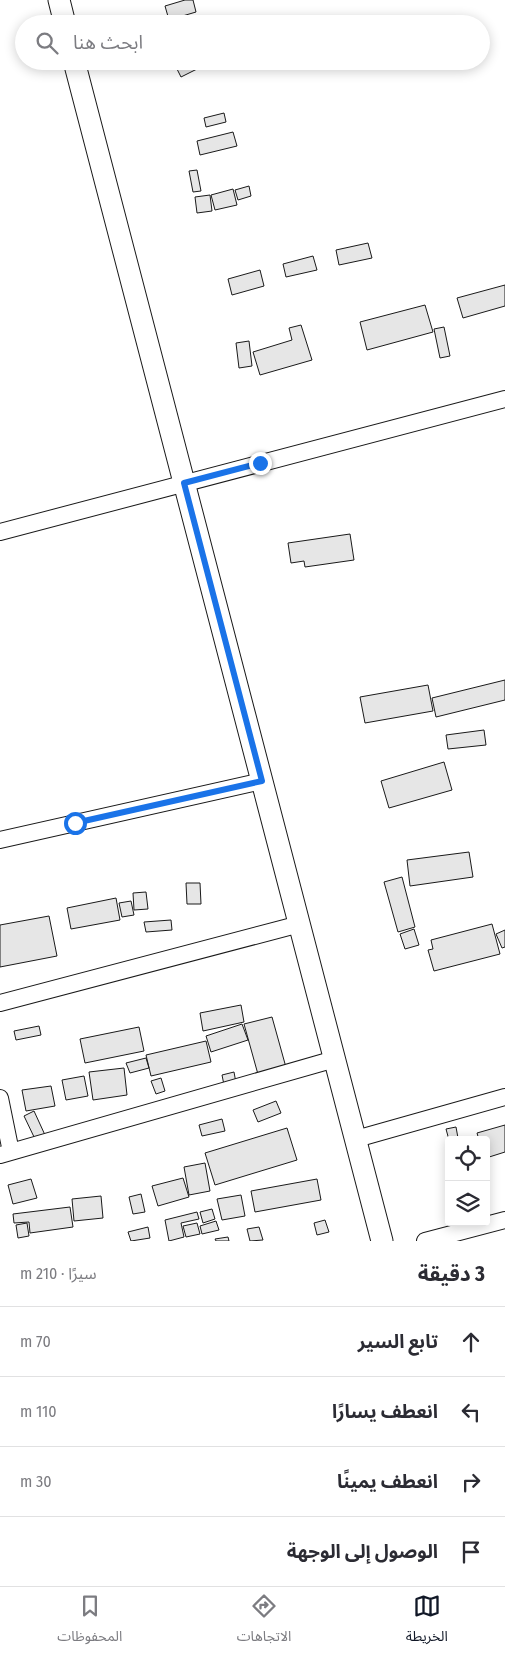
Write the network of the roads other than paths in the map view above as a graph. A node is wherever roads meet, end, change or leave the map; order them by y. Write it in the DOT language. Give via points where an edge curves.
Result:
graph roads {
  1 [pos="58,0"];
  2 [pos="62,15"];
  3 [pos="76,70"];
  4 [pos="505,399"];
  5 [pos="184,483"];
  6 [pos="0,532"];
  7 [pos="262,781"];
  8 [pos="0,840"];
  9 [pos="300,924"];
  10 [pos="0,1003"];
  11 [pos="335,1059"];
  12 [pos="505,1097"];
  13 [pos="0,1098"];
  14 [pos="356,1139"];
  15 [pos="6,1153"];
  16 [pos="505,1220"];
  17 [pos="382,1241"];
  18 [pos="425,1241"];
  1 -- 2 [label="street"];
  3 -- 5 [label="street"];
  4 -- 5 [label="street"];
  5 -- 6 [label="street"];
  5 -- 7 [label="street"];
  7 -- 8 [label="street"];
  7 -- 9 [label="street"];
  9 -- 10 [label="street"];
  9 -- 11 [label="street"];
  11 -- 14 [label="street"];
  11 -- 15 [label="street"];
  12 -- 14 [label="street"];
  13 -- 15 [label="street"];
  14 -- 17 [label="street"];
  16 -- 18 [label="street"];
}
